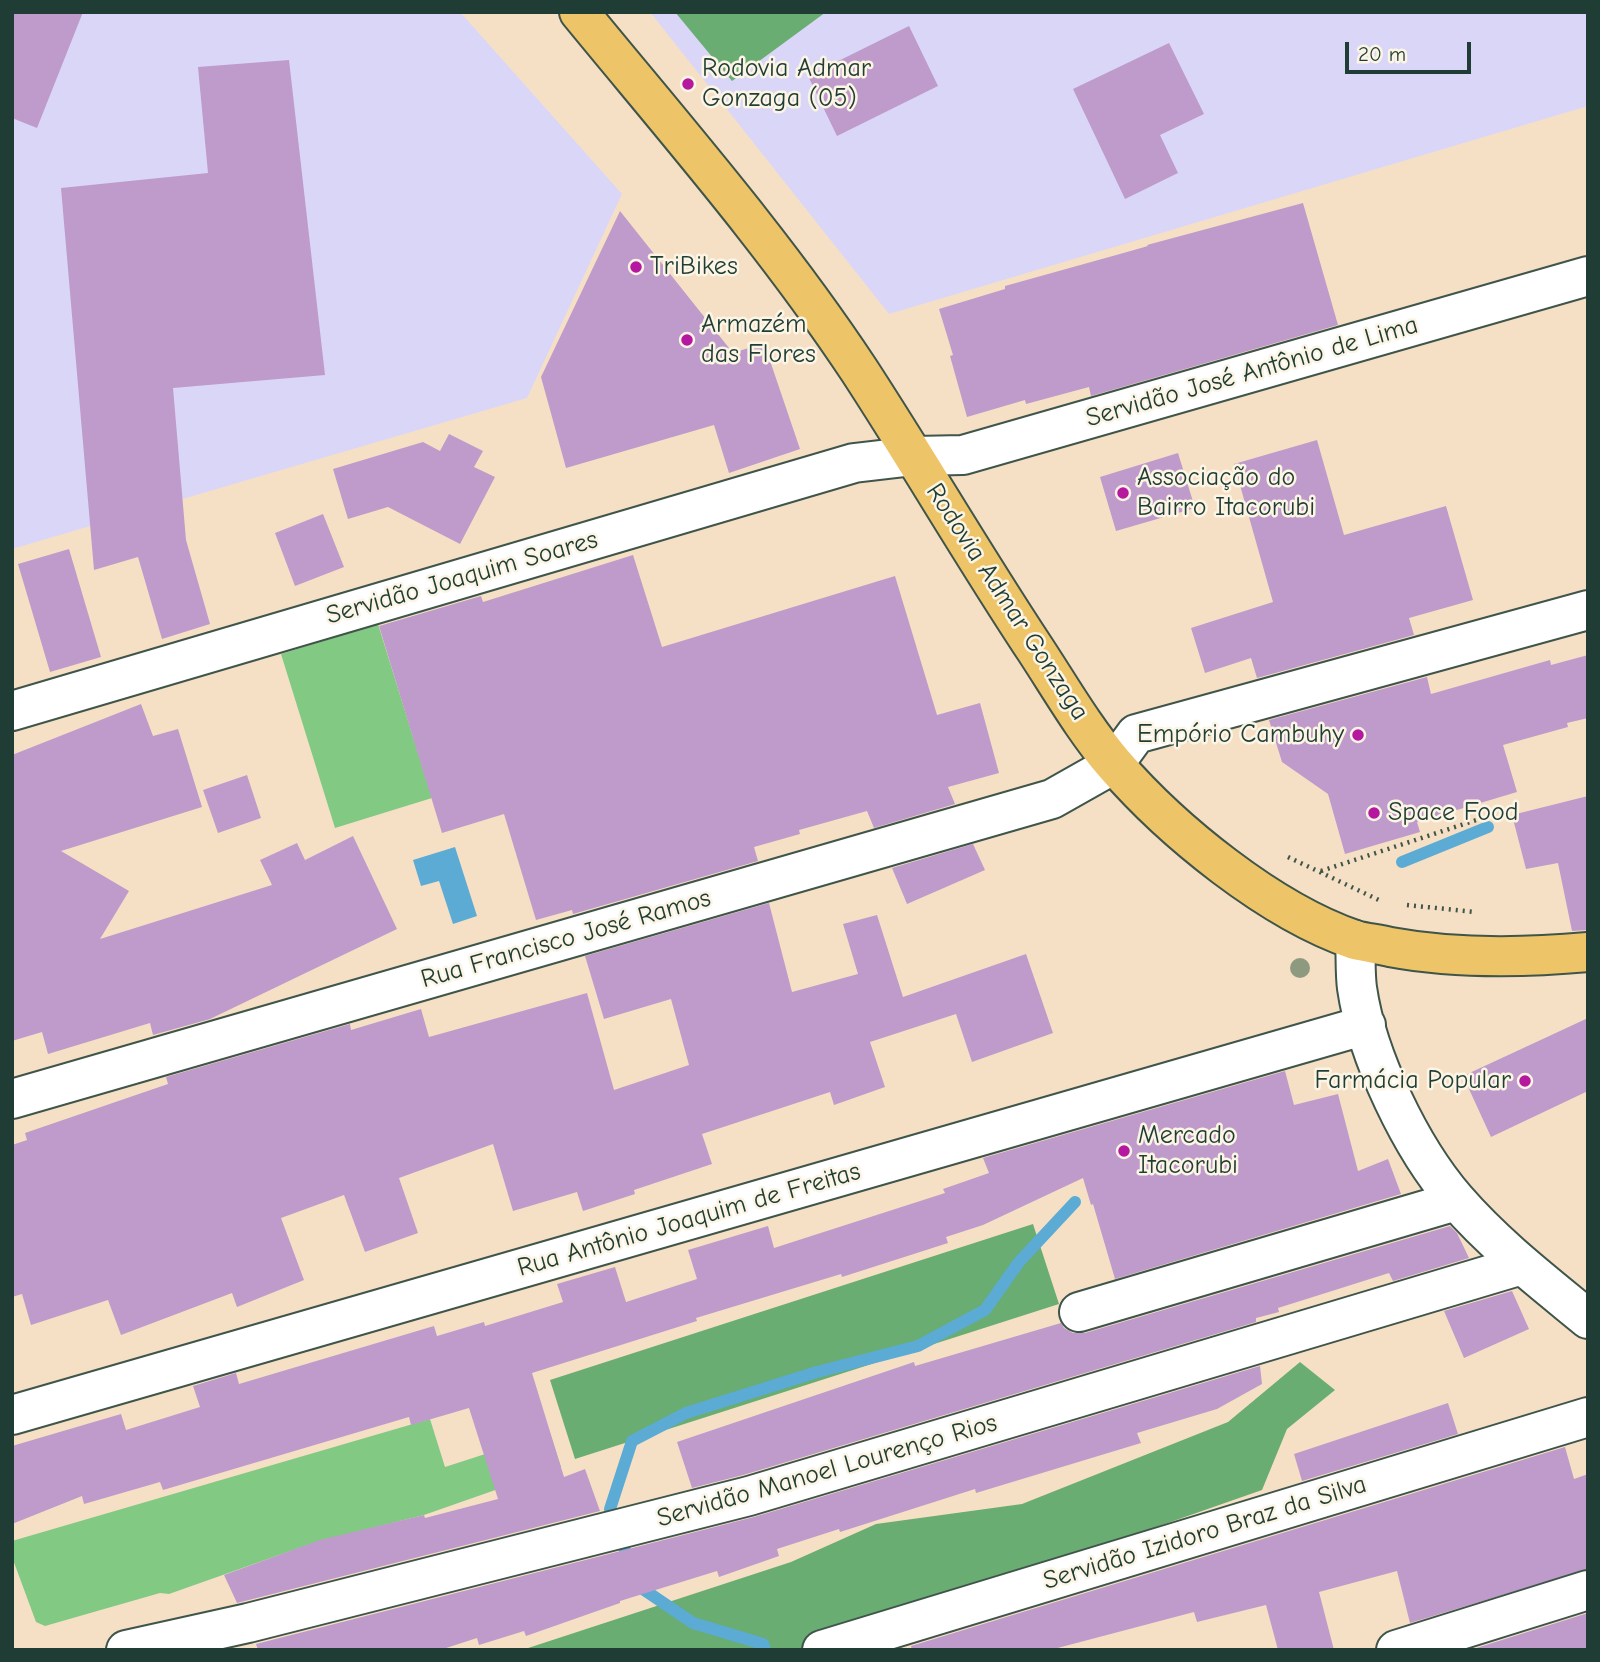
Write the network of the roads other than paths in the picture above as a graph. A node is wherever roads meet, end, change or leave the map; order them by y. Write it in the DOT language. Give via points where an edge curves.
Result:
graph roads {
  1 [pos="579,12"];
  2 [pos="1588,276"];
  3 [pos="914,456"];
  4 [pos="1588,610"];
  5 [pos="12,710"];
  6 [pos="1114,764"];
  7 [pos="1355,940"];
  8 [pos="1588,953"];
  9 [pos="1366,1025"];
  10 [pos="12,1099"];
  11 [pos="1456,1200"];
  12 [pos="1522,1265"];
  13 [pos="1079,1312"];
  14 [pos="1588,1319"];
  15 [pos="12,1415"];
  16 [pos="1588,1417"];
  17 [pos="1588,1590"];
  18 [pos="126,1650"];
  19 [pos="822,1650"];
  20 [pos="1396,1650"];
  1 -- 3 [label="main road, Rodovia Admar Gonzaga" via="764,235"];
  2 -- 3 [label="street, Servidão José Antônio de Lima" via="963,455"];
  3 -- 5 [label="street, Servidão Joaquim Soares" via="854,463"];
  3 -- 6 [label="main road, Rodovia Admar Gonzaga" via="1000,597"];
  4 -- 6 [label="street" via="1136,734"];
  6 -- 7 [label="main road, Rodovia Admar Gonzaga" via="1227,869 1285,908"];
  6 -- 10 [label="street, Rua Francisco José Ramos" via="1052,799"];
  7 -- 8 [label="main road, Rodovia Admar Gonzaga" via="1416,952 1487,957"];
  7 -- 9 [label="street" via="1357,988"];
  9 -- 11 [label="street" via="1391,1098"];
  9 -- 15 [label="street, Rua Antônio Joaquim de Freitas"];
  11 -- 12 [label="street"];
  11 -- 13 [label="street"];
  12 -- 14 [label="street"];
  12 -- 18 [label="street, Servidão Manoel Lourenço Rios" via="749,1496"];
  16 -- 19 [label="street, Servidão Izidoro Braz da Silva"];
  17 -- 20 [label="street"];
}
